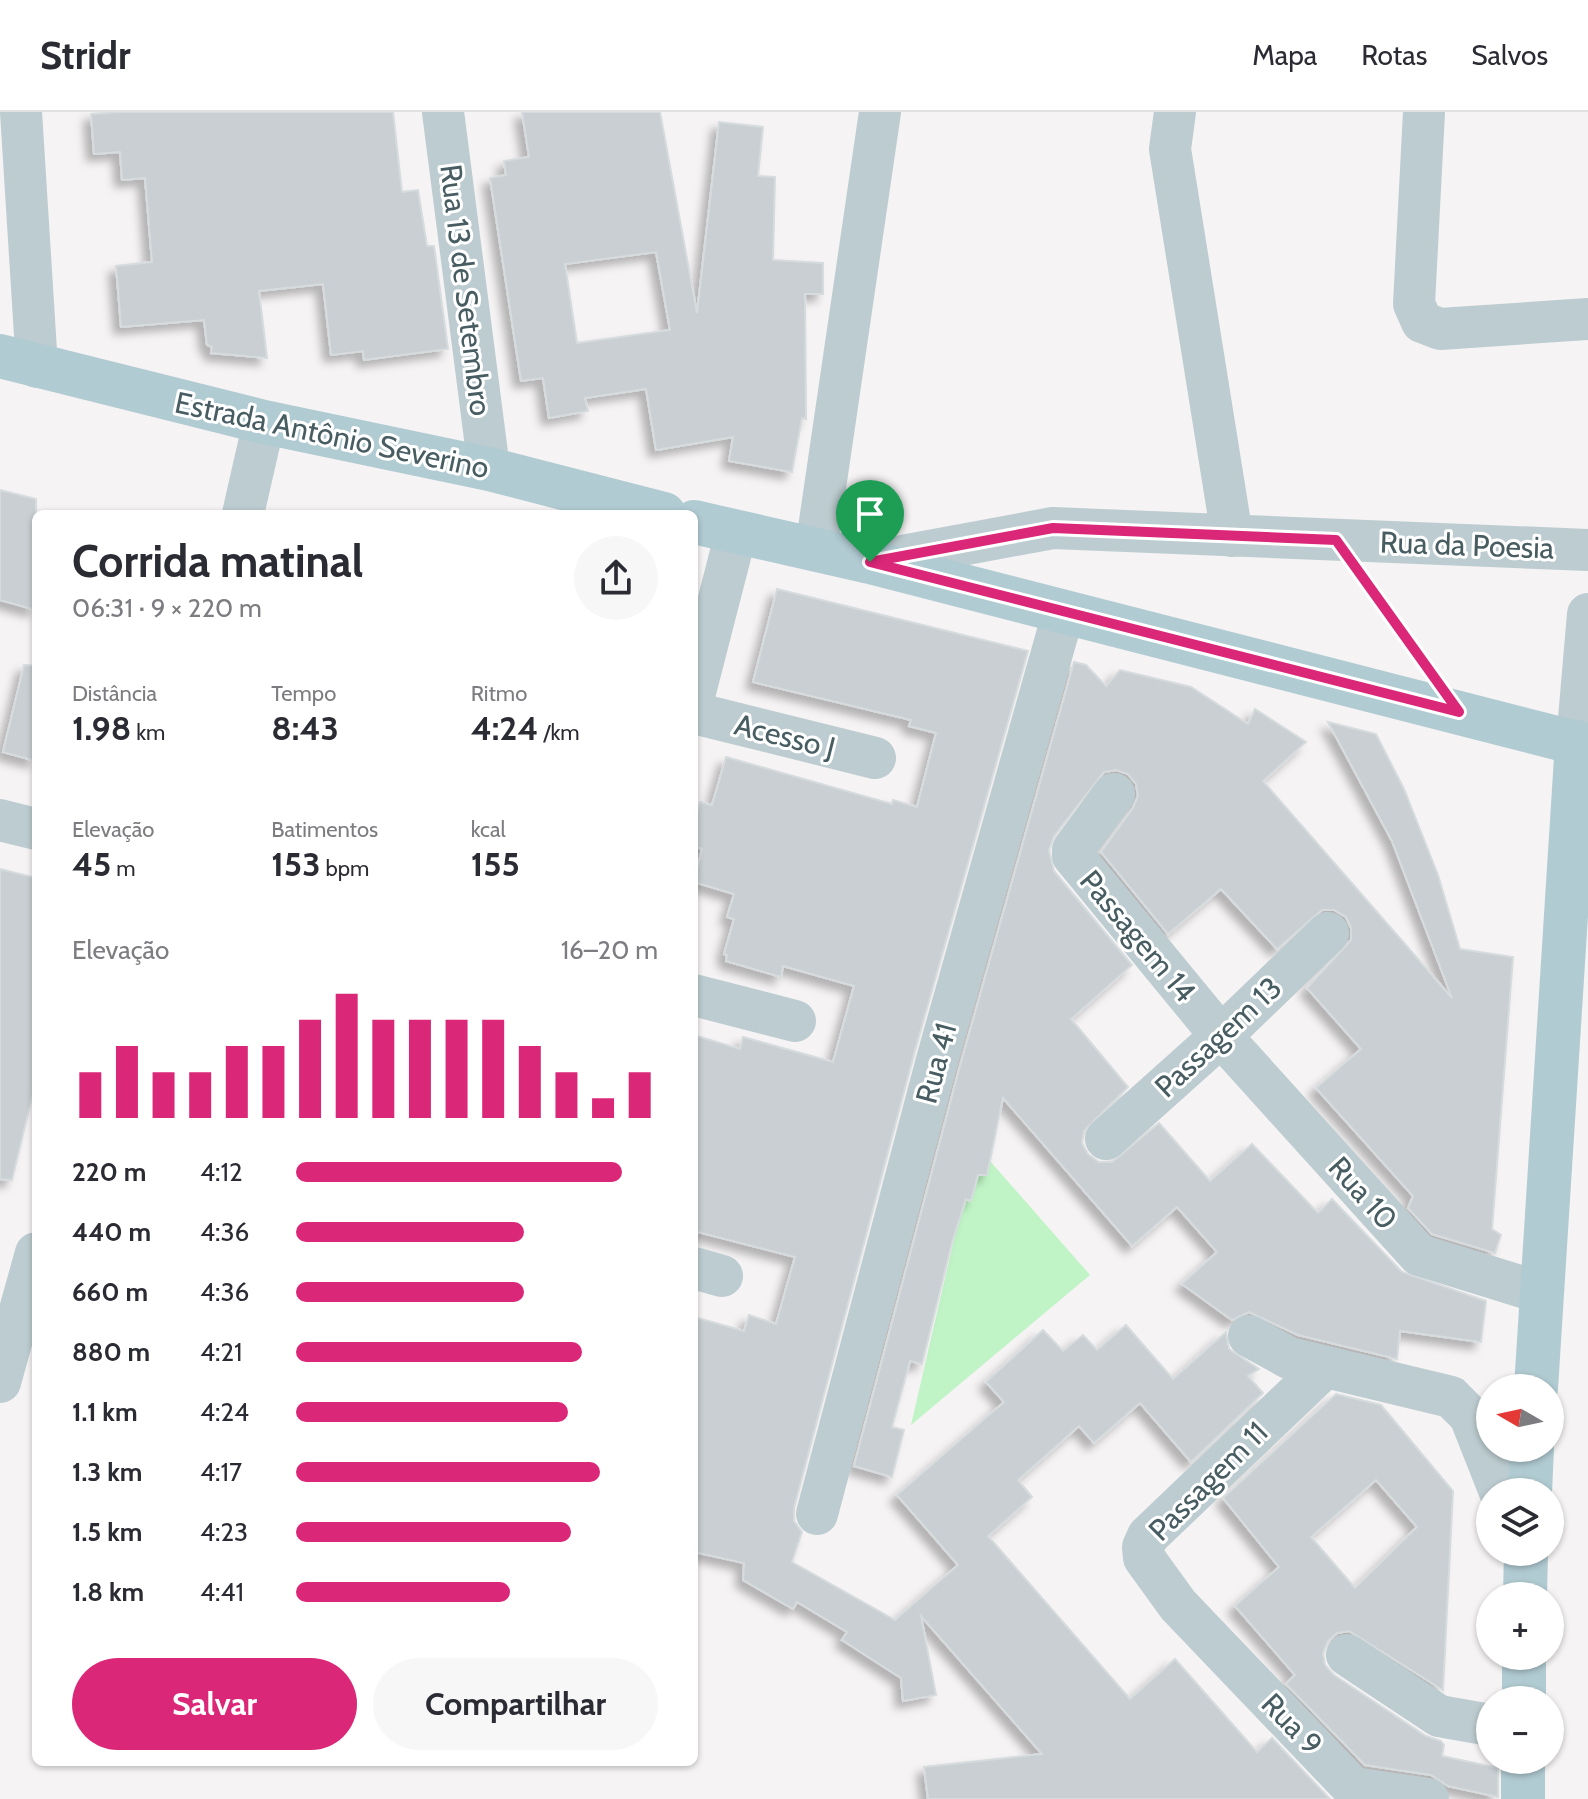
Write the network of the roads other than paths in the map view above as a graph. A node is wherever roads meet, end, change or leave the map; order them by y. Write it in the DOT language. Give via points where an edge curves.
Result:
graph roads {
  1 [pos="21,112"];
  2 [pos="443,112"];
  3 [pos="880,112"];
  4 [pos="1175,112"];
  5 [pos="1424,112"];
  6 [pos="1588,319"];
  7 [pos="18,362"];
  8 [pos="264,422"];
  9 [pos="489,469"];
  10 [pos="244,510"];
  11 [pos="648,510"];
  12 [pos="698,523"];
  13 [pos="736,533"];
  14 [pos="1232,536"];
  15 [pos="816,549"];
  16 [pos="1588,550"];
  17 [pos="870,562"];
  18 [pos="1063,614"];
  19 [pos="1588,614"];
  20 [pos="698,680"];
  21 [pos="698,714"];
  22 [pos="1582,744"];
  23 [pos="875,758"];
  24 [pos="1114,794"];
  25 [pos="0,820"];
  26 [pos="32,828"];
  27 [pos="1328,933"];
  28 [pos="698,996"];
  29 [pos="795,1021"];
  30 [pos="1221,1036"];
  31 [pos="1106,1139"];
  32 [pos="0,1244"];
  33 [pos="32,1252"];
  34 [pos="32,1267"];
  35 [pos="1542,1293"];
  36 [pos="1249,1336"];
  37 [pos="1325,1367"];
  38 [pos="1537,1374"];
  39 [pos="0,1382"];
  40 [pos="1494,1478"];
  41 [pos="817,1514"];
  42 [pos="1178,1605"];
  43 [pos="1347,1655"];
  44 [pos="1476,1723"];
  45 [pos="1523,1774"];
  46 [pos="1428,1799"];
  47 [pos="1523,1799"];
  1 -- 7 [label="street"];
  2 -- 9 [label="street, Rua 13 de Setembro"];
  3 -- 15 [label="street"];
  4 -- 14 [label="street" via="1170,149"];
  5 -- 6 [label="street" via="1414,304 1422,322 1440,329"];
  7 -- 8 [label="main road, Estrada Antônio Severino"];
  8 -- 9 [label="main road, Estrada Antônio Severino"];
  8 -- 10 [label="street"];
  9 -- 11 [label="main road, Estrada Antônio Severino"];
  12 -- 13 [label="main road"];
  13 -- 15 [label="main road"];
  13 -- 20 [label="street"];
  14 -- 16 [label="street, Rua da Poesia"];
  14 -- 17 [label="street, Rua da Poesia" via="1053,528"];
  15 -- 17 [label="main road"];
  17 -- 18 [label="main road"];
  18 -- 22 [label="main road"];
  18 -- 41 [label="street, Rua 41"];
  19 -- 22 [label="street"];
  21 -- 23 [label="street, Acesso J"];
  22 -- 35 [label="main road"];
  24 -- 30 [label="street, Passagem 14" via="1073,856"];
  25 -- 26 [label="street"];
  27 -- 30 [label="street, Passagem 13"];
  28 -- 29 [label="street"];
  30 -- 31 [label="street, Passagem 13"];
  30 -- 35 [label="street, Rua 10" via="1419,1255"];
  32 -- 33 [label="street"];
  34 -- 39 [label="street"];
  35 -- 38 [label="main road"];
  36 -- 37 [label="street" via="1289,1358"];
  37 -- 40 [label="street" via="1451,1397 1470,1416"];
  37 -- 42 [label="street, Passagem 11" via="1148,1536 1144,1558"];
  42 -- 46 [label="street, Rua 9" via="1353,1788"];
  43 -- 44 [label="street" via="1439,1716"];
  45 -- 47 [label="main road"];
}
